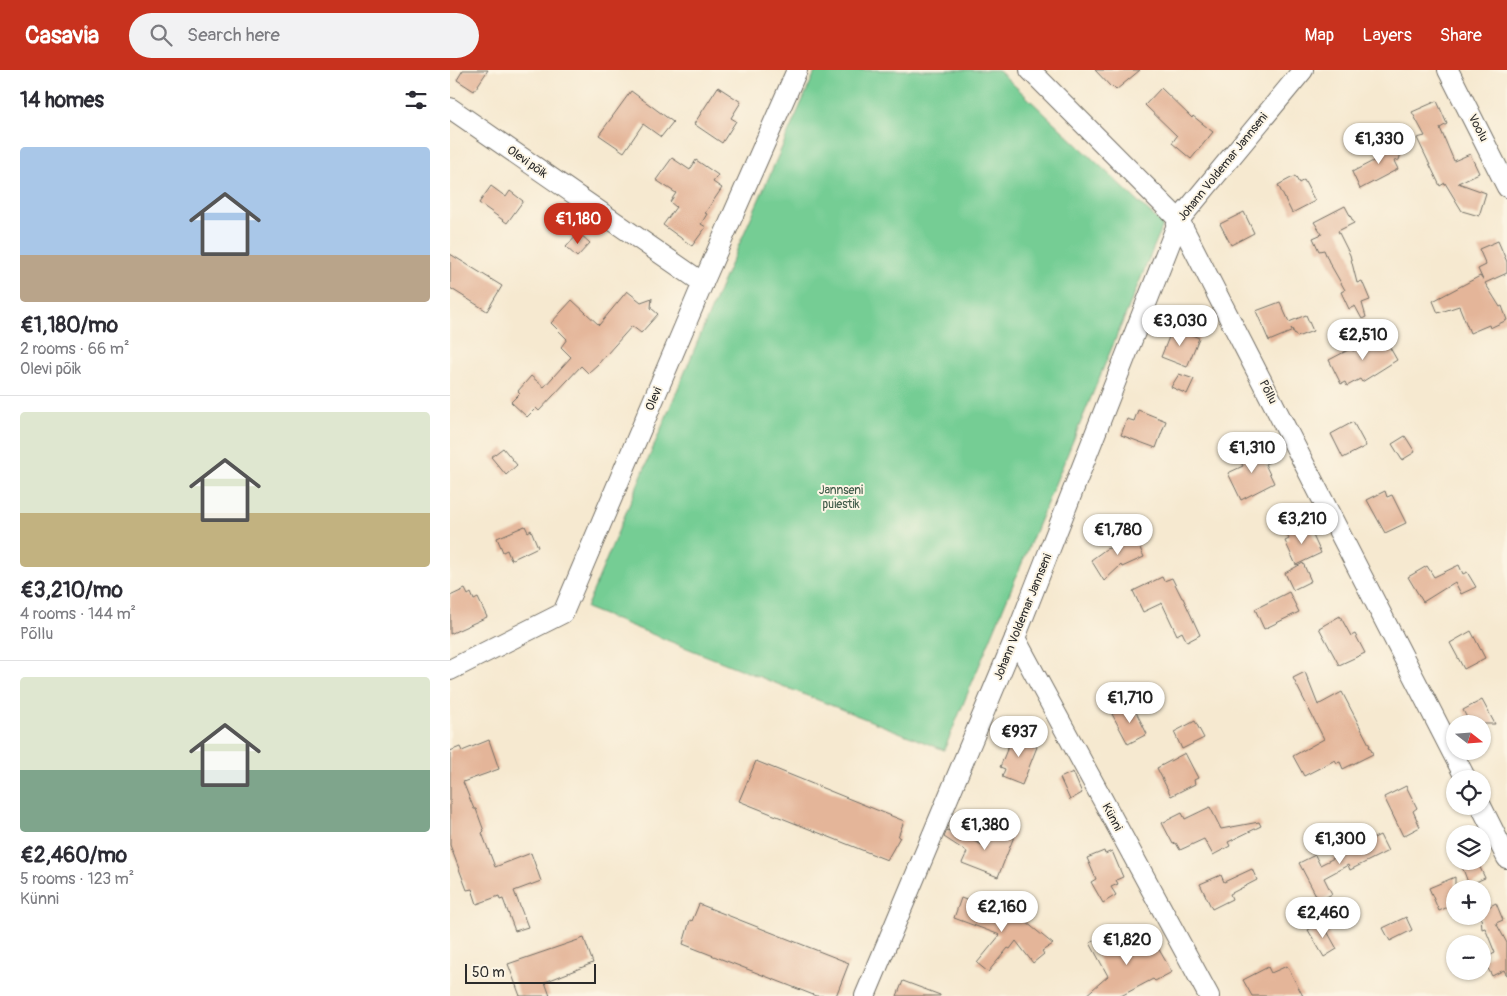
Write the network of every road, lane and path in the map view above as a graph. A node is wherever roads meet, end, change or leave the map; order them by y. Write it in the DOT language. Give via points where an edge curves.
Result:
graph roads {
  1 [pos="797,70"];
  2 [pos="1030,70"];
  3 [pos="1303,70"];
  4 [pos="1448,70"];
  5 [pos="450,108"];
  6 [pos="1507,187"];
  7 [pos="1179,220"];
  8 [pos="703,283"];
  9 [pos="1015,638"];
  10 [pos="450,670"];
  11 [pos="1461,770"];
  12 [pos="1485,815"];
  13 [pos="1507,858"];
  14 [pos="865,996"];
  15 [pos="1209,996"];
  1 -- 8 [label="street, Olevi"];
  2 -- 7 [label="street, Põllu"];
  3 -- 7 [label="street, Johann Voldemar Jannseni"];
  4 -- 6 [label="street, Voolu"];
  5 -- 8 [label="street, Olevi põik"];
  7 -- 9 [label="street, Johann Voldemar Jannseni"];
  7 -- 11 [label="street, Põllu"];
  8 -- 10 [label="street, Olevi" via="563,613"];
  9 -- 14 [label="street, Johann Voldemar Jannseni"];
  9 -- 15 [label="street, Künni"];
  12 -- 13 [label="street"];
}
